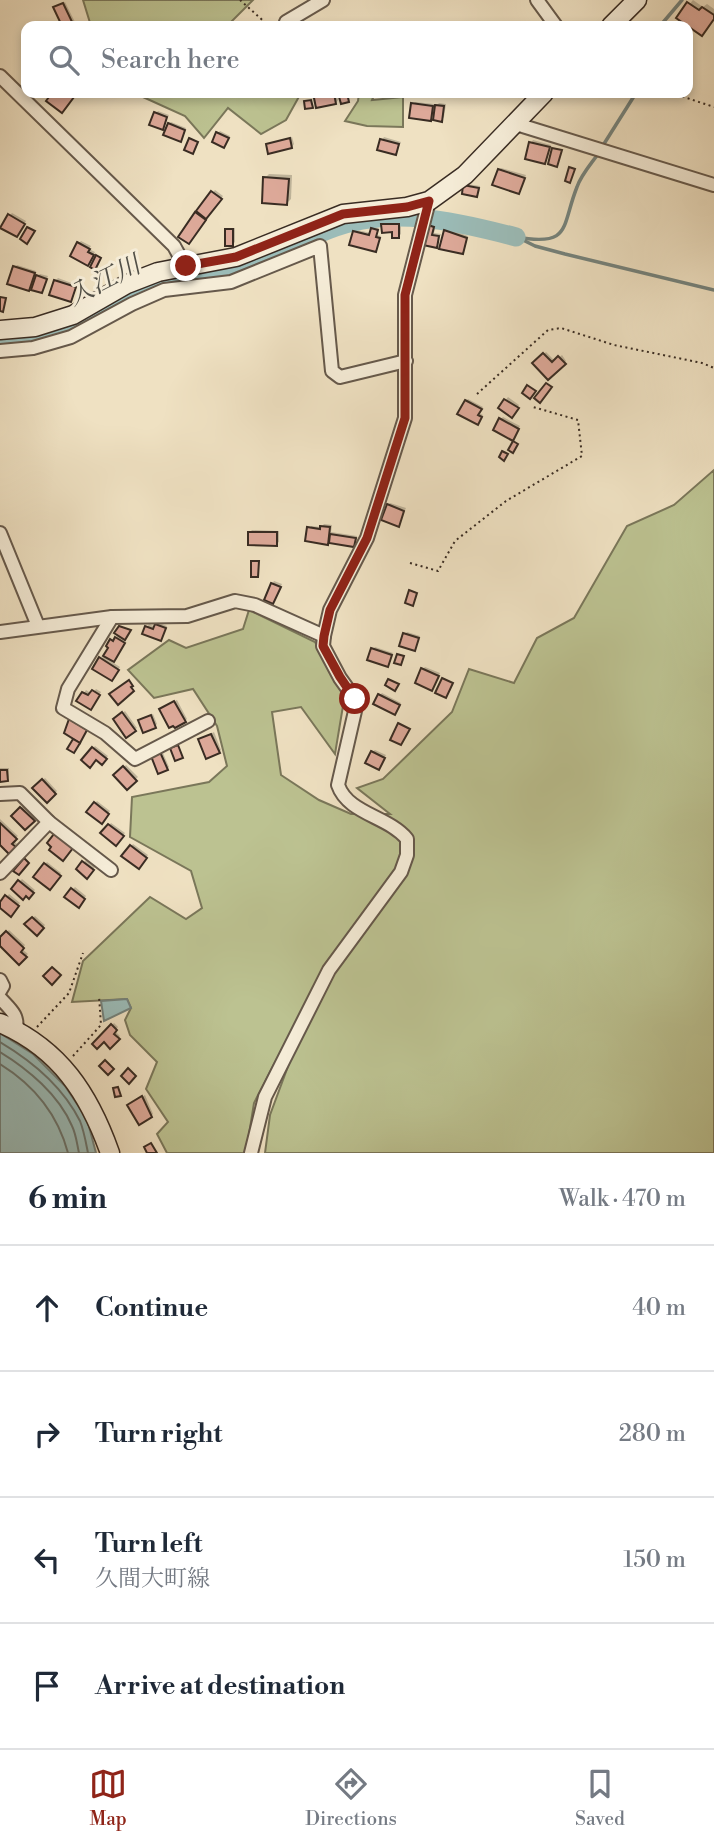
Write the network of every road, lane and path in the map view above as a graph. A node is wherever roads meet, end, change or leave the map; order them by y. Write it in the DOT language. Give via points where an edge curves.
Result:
graph roads {
  1 [pos="240,0"];
  2 [pos="323,0"];
  3 [pos="537,0"];
  4 [pos="637,0"];
  5 [pos="264,21"];
  6 [pos="288,21"];
  7 [pos="552,21"];
  8 [pos="616,21"];
  9 [pos="0,76"];
  10 [pos="21,97"];
  11 [pos="23,98"];
  12 [pos="539,98"];
  13 [pos="687,98"];
  14 [pos="714,107"];
  15 [pos="513,123"];
  16 [pos="714,184"];
  17 [pos="425,212"];
  18 [pos="186,266"];
  19 [pos="0,330"];
  20 [pos="0,351"];
  21 [pos="405,361"];
  22 [pos="714,368"];
  23 [pos="477,394"];
  24 [pos="533,407"];
  25 [pos="0,533"];
  26 [pos="410,563"];
  27 [pos="112,617"];
  28 [pos="38,626"];
  29 [pos="0,632"];
  30 [pos="324,636"];
  31 [pos="208,721"];
  32 [pos="0,794"];
  33 [pos="49,822"];
  34 [pos="111,870"];
  35 [pos="0,873"];
  36 [pos="83,953"];
  37 [pos="0,980"];
  38 [pos="0,991"];
  39 [pos="99,996"];
  40 [pos="0,998"];
  41 [pos="8,1026"];
  42 [pos="32,1041"];
  43 [pos="62,1067"];
  44 [pos="110,1153"];
  45 [pos="251,1153"];
  1 -- 5 [label="path"];
  2 -- 6 [label="street"];
  3 -- 7 [label="street"];
  4 -- 8 [label="main road"];
  9 -- 10 [label="street"];
  11 -- 18 [label="street" via="174,246"];
  12 -- 15 [label="main road"];
  13 -- 14 [label="path"];
  15 -- 16 [label="street"];
  15 -- 17 [label="main road"];
  17 -- 18 [label="main road" via="407,207 343,214 236,257"];
  17 -- 21 [label="street" via="405,295"];
  18 -- 19 [label="main road" via="127,284 74,314 35,327"];
  20 -- 21 [label="street" via="71,337 164,290 231,282 320,246 332,371 340,377"];
  21 -- 30 [label="street" via="405,418 398,442 367,538 330,610"];
  22 -- 23 [label="path" via="561,328 548,330"];
  24 -- 26 [label="path" via="578,419 582,456 506,501 455,541 438,571"];
  25 -- 28 [label="street"];
  27 -- 28 [label="street"];
  27 -- 30 [label="street" via="187,616 235,601 255,604"];
  27 -- 31 [label="street" via="68,689 63,708 105,733 135,759"];
  28 -- 29 [label="street"];
  30 -- 45 [label="street" via="323,646 355,699 338,785 350,803 399,829 407,839 407,855 401,872 328,970 265,1097"];
  32 -- 33 [label="street" via="20,793"];
  33 -- 34 [label="street"];
  33 -- 35 [label="street"];
  36 -- 42 [label="path" via="69,993 37,1027"];
  37 -- 38 [label="street"];
  39 -- 43 [label="path" via="101,1026"];
  40 -- 41 [label="street" via="18,1021"];
  41 -- 42 [label="main road"];
  42 -- 43 [label="main road"];
  43 -- 44 [label="main road" via="97,1117"];
}
